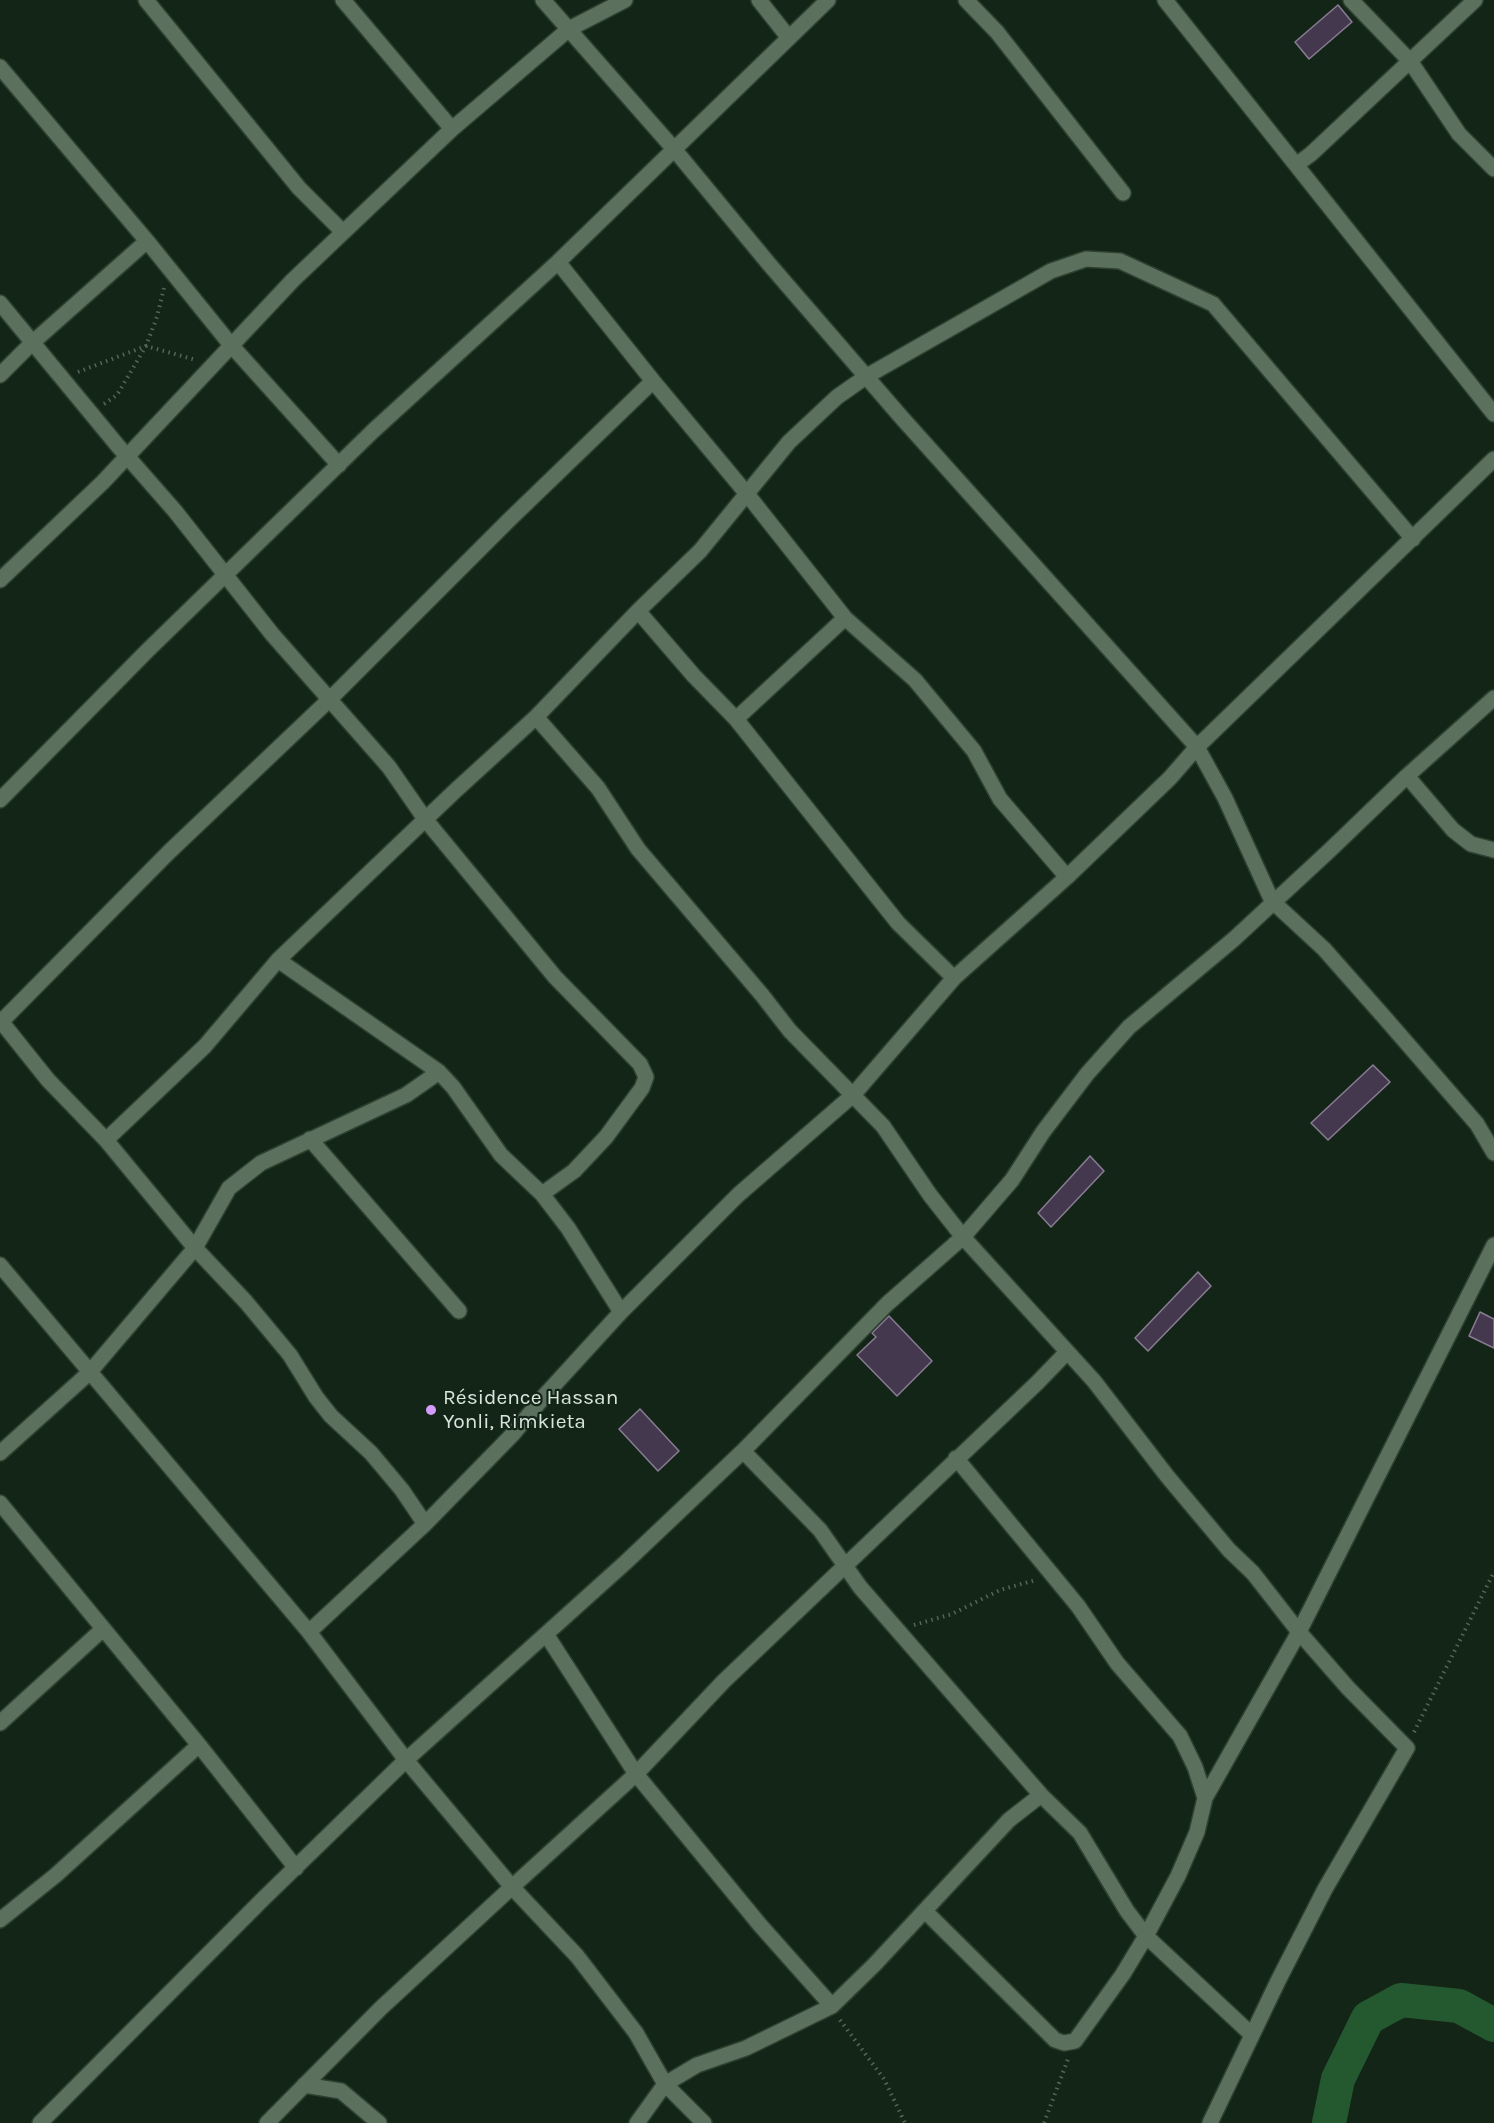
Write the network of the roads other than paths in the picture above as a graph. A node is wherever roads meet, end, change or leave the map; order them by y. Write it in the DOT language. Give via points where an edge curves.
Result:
graph roads {
  1 [pos="146,0"];
  2 [pos="343,0"];
  3 [pos="543,0"];
  4 [pos="625,0"];
  5 [pos="759,0"];
  6 [pos="828,0"];
  7 [pos="966,0"];
  8 [pos="1165,0"];
  9 [pos="1351,0"];
  10 [pos="1475,0"];
  11 [pos="568,29"];
  12 [pos="789,38"];
  13 [pos="1410,61"];
  14 [pos="0,67"];
  15 [pos="452,129"];
  16 [pos="674,149"];
  17 [pos="1296,165"];
  18 [pos="1494,169"];
  19 [pos="1122,193"];
  20 [pos="342,231"];
  21 [pos="147,241"];
  22 [pos="558,262"];
  23 [pos="0,303"];
  24 [pos="33,343"];
  25 [pos="231,345"];
  26 [pos="0,375"];
  27 [pos="867,376"];
  28 [pos="653,381"];
  29 [pos="1494,414"];
  30 [pos="127,456"];
  31 [pos="1494,459"];
  32 [pos="339,465"];
  33 [pos="747,494"];
  34 [pos="1413,539"];
  35 [pos="225,576"];
  36 [pos="0,580"];
  37 [pos="638,611"];
  38 [pos="844,618"];
  39 [pos="1494,698"];
  40 [pos="330,699"];
  41 [pos="537,717"];
  42 [pos="736,719"];
  43 [pos="1197,747"];
  44 [pos="1407,776"];
  45 [pos="0,800"];
  46 [pos="425,819"];
  47 [pos="1494,850"];
  48 [pos="1067,877"];
  49 [pos="1272,902"];
  50 [pos="278,960"];
  51 [pos="954,978"];
  52 [pos="1,1021"];
  53 [pos="439,1072"];
  54 [pos="853,1095"];
  55 [pos="310,1139"];
  56 [pos="106,1140"];
  57 [pos="1494,1153"];
  58 [pos="542,1194"];
  59 [pos="963,1237"];
  60 [pos="1494,1245"];
  61 [pos="195,1248"];
  62 [pos="0,1265"];
  63 [pos="459,1311"];
  64 [pos="621,1312"];
  65 [pos="1067,1352"];
  66 [pos="89,1373"];
  67 [pos="743,1451"];
  68 [pos="0,1453"];
  69 [pos="956,1458"];
  70 [pos="0,1503"];
  71 [pos="425,1524"];
  72 [pos="843,1565"];
  73 [pos="103,1629"];
  74 [pos="309,1632"];
  75 [pos="1299,1632"];
  76 [pos="546,1634"];
  77 [pos="0,1723"];
  78 [pos="199,1745"];
  79 [pos="406,1760"];
  80 [pos="636,1774"];
  81 [pos="1041,1795"];
  82 [pos="1205,1798"];
  83 [pos="296,1868"];
  84 [pos="512,1887"];
  85 [pos="925,1911"];
  86 [pos="0,1920"];
  87 [pos="1146,1936"];
  88 [pos="832,2006"];
  89 [pos="1252,2035"];
  90 [pos="665,2084"];
  91 [pos="304,2085"];
  92 [pos="40,2123"];
  93 [pos="267,2123"];
  94 [pos="379,2123"];
  95 [pos="637,2123"];
  96 [pos="704,2123"];
  97 [pos="1210,2123"];
  1 -- 20 [label="street" via="299,188"];
  2 -- 15 [label="street"];
  3 -- 11 [label="street"];
  4 -- 11 [label="street"];
  5 -- 12 [label="street"];
  6 -- 12 [label="street"];
  7 -- 19 [label="street" via="997,32"];
  8 -- 17 [label="street"];
  9 -- 13 [label="street"];
  10 -- 13 [label="street"];
  11 -- 15 [label="street"];
  11 -- 16 [label="street"];
  12 -- 16 [label="street"];
  13 -- 17 [label="street"];
  13 -- 18 [label="street" via="1459,134"];
  14 -- 21 [label="street"];
  15 -- 20 [label="street"];
  16 -- 22 [label="street"];
  16 -- 27 [label="street"];
  17 -- 29 [label="street"];
  20 -- 25 [label="street"];
  21 -- 24 [label="street"];
  21 -- 25 [label="street"];
  22 -- 28 [label="street"];
  22 -- 32 [label="street"];
  23 -- 24 [label="street"];
  24 -- 26 [label="street"];
  24 -- 30 [label="street"];
  25 -- 30 [label="street"];
  25 -- 32 [label="street"];
  27 -- 33 [label="street" via="837,397 789,442"];
  27 -- 34 [label="street" via="1051,271 1086,259 1120,261 1213,304"];
  27 -- 43 [label="street"];
  28 -- 33 [label="street"];
  28 -- 40 [label="street"];
  30 -- 35 [label="street"];
  30 -- 36 [label="street"];
  31 -- 34 [label="street"];
  32 -- 35 [label="street"];
  33 -- 37 [label="street" via="700,551"];
  33 -- 38 [label="street"];
  34 -- 43 [label="street"];
  35 -- 40 [label="street"];
  35 -- 45 [label="street"];
  37 -- 41 [label="street"];
  37 -- 42 [label="street"];
  38 -- 42 [label="street"];
  38 -- 48 [label="street" via="915,680 974,750 1000,799"];
  39 -- 44 [label="street"];
  40 -- 46 [label="street" via="389,767"];
  40 -- 52 [label="street" via="169,852"];
  41 -- 46 [label="street"];
  41 -- 54 [label="street" via="598,788 638,849 790,1031"];
  42 -- 51 [label="street" via="898,923"];
  43 -- 48 [label="street"];
  43 -- 49 [label="street"];
  44 -- 47 [label="street" via="1454,830 1471,844"];
  44 -- 49 [label="street"];
  46 -- 50 [label="street"];
  46 -- 58 [label="street" via="555,977 640,1064 646,1077 606,1137 574,1171"];
  48 -- 51 [label="street"];
  49 -- 57 [label="street" via="1324,949 1477,1124"];
  49 -- 59 [label="street" via="1129,1027 1087,1074 1012,1180"];
  50 -- 53 [label="street"];
  50 -- 56 [label="street" via="205,1046"];
  51 -- 54 [label="street"];
  52 -- 56 [label="street" via="48,1080"];
  53 -- 55 [label="street" via="406,1095"];
  53 -- 58 [label="street" via="501,1155"];
  54 -- 59 [label="street" via="883,1126"];
  54 -- 64 [label="street" via="738,1195"];
  55 -- 61 [label="street" via="261,1163 229,1188"];
  55 -- 63 [label="street"];
  56 -- 61 [label="street"];
  58 -- 64 [label="street"];
  59 -- 65 [label="street"];
  59 -- 67 [label="street" via="887,1304"];
  60 -- 75 [label="street"];
  61 -- 66 [label="street"];
  61 -- 71 [label="street" via="246,1302 290,1355 331,1416 371,1454"];
  62 -- 66 [label="street"];
  64 -- 71 [label="street" via="513,1434"];
  65 -- 69 [label="street"];
  65 -- 75 [label="street"];
  66 -- 68 [label="street"];
  66 -- 74 [label="street"];
  67 -- 72 [label="street" via="820,1530"];
  67 -- 76 [label="street"];
  69 -- 72 [label="street"];
  69 -- 82 [label="street" via="1078,1606 1117,1663 1180,1736"];
  70 -- 73 [label="street"];
  71 -- 74 [label="street"];
  72 -- 80 [label="street"];
  72 -- 81 [label="street"];
  73 -- 77 [label="street"];
  73 -- 78 [label="street"];
  74 -- 79 [label="street"];
  75 -- 82 [label="street"];
  75 -- 89 [label="street" via="1407,1748 1325,1889"];
  76 -- 79 [label="street"];
  76 -- 80 [label="street"];
  78 -- 83 [label="street"];
  78 -- 86 [label="street" via="56,1875"];
  79 -- 83 [label="street"];
  79 -- 84 [label="street"];
  80 -- 84 [label="street"];
  80 -- 88 [label="street"];
  81 -- 85 [label="street" via="1009,1820"];
  81 -- 87 [label="street" via="1080,1833"];
  82 -- 87 [label="street" via="1197,1832"];
  83 -- 92 [label="street"];
  84 -- 90 [label="street" via="578,1956 636,2033"];
  84 -- 91 [label="street"];
  85 -- 87 [label="street" via="1055,2040 1064,2043 1075,2041 1124,1974"];
  85 -- 88 [label="street"];
  87 -- 89 [label="street"];
  88 -- 90 [label="street" via="746,2048 697,2065"];
  89 -- 97 [label="street"];
  90 -- 95 [label="street"];
  90 -- 96 [label="street"];
  91 -- 93 [label="street"];
  91 -- 94 [label="street" via="341,2091"];
}
